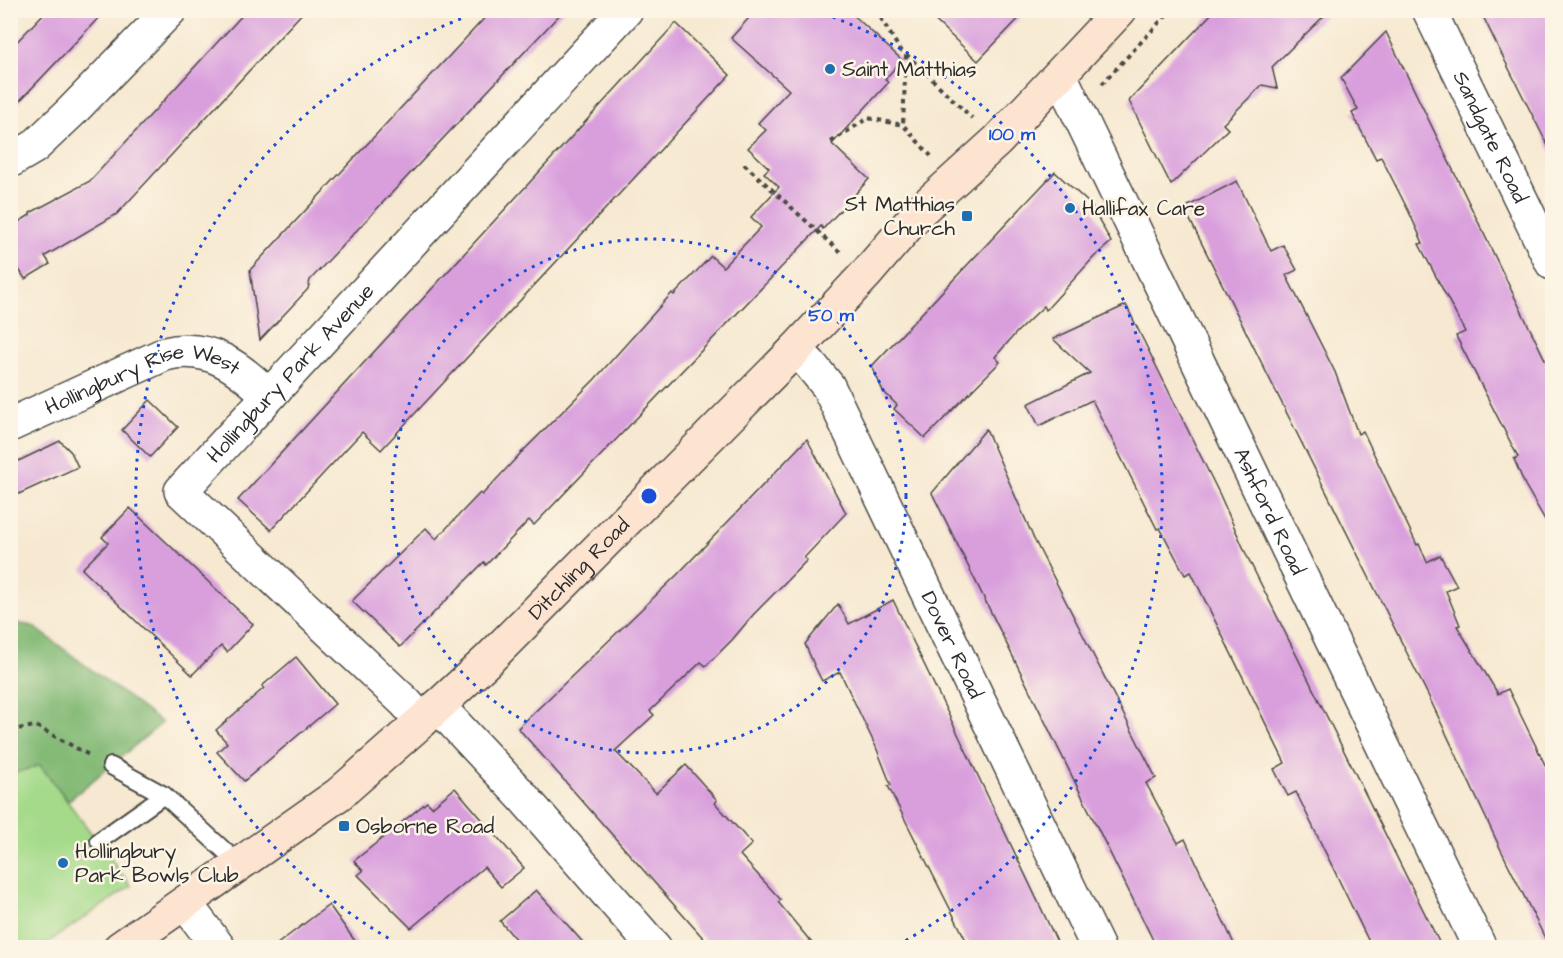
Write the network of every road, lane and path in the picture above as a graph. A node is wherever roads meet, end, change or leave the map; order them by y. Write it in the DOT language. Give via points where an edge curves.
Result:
graph roads {
  1 [pos="170,10"];
  2 [pos="626,10"];
  3 [pos="876,10"];
  4 [pos="1120,10"];
  5 [pos="1171,10"];
  6 [pos="1429,10"];
  7 [pos="900,50"];
  8 [pos="906,54"];
  9 [pos="896,55"];
  10 [pos="1060,75"];
  11 [pos="1078,112"];
  12 [pos="903,125"];
  13 [pos="997,141"];
  14 [pos="831,142"];
  15 [pos="10,161"];
  16 [pos="744,164"];
  17 [pos="954,180"];
  18 [pos="1552,263"];
  19 [pos="866,274"];
  20 [pos="795,350"];
  21 [pos="269,396"];
  22 [pos="10,425"];
  23 [pos="430,714"];
  24 [pos="10,730"];
  25 [pos="111,766"];
  26 [pos="164,795"];
  27 [pos="99,841"];
  28 [pos="240,865"];
  29 [pos="185,903"];
  30 [pos="120,948"];
  31 [pos="219,948"];
  32 [pos="655,948"];
  33 [pos="1098,948"];
  34 [pos="1480,948"];
  1 -- 15 [label="street" via="34,147"];
  2 -- 21 [label="street, Hollingbury Park Avenue"];
  3 -- 7 [label="path"];
  4 -- 10 [label="street, Ditchling Road"];
  5 -- 11 [label="path"];
  6 -- 18 [label="street, Sandgate Road"];
  7 -- 8 [label="path"];
  7 -- 9 [label="path"];
  8 -- 12 [label="path"];
  8 -- 13 [label="path"];
  10 -- 11 [label="street, Ashford Road"];
  10 -- 13 [label="street, Ditchling Road"];
  11 -- 34 [label="street, Ashford Road"];
  12 -- 14 [label="path" via="868,118"];
  12 -- 17 [label="path"];
  13 -- 17 [label="street, Ditchling Road"];
  16 -- 19 [label="path"];
  17 -- 19 [label="street, Ditchling Road" via="921,210"];
  19 -- 20 [label="street, Ditchling Road"];
  20 -- 23 [label="street, Ditchling Road"];
  20 -- 33 [label="street, Dover Road" via="828,386"];
  21 -- 22 [label="street, Hollingbury Rise West" via="225,361 202,353 178,351"];
  21 -- 23 [label="street, Hollingbury Park Avenue" via="181,491 405,702"];
  23 -- 28 [label="street, Ditchling Road" via="339,794"];
  23 -- 32 [label="street" via="522,796"];
  24 -- 25 [label="path" via="36,726"];
  25 -- 26 [label="lane"];
  26 -- 27 [label="lane"];
  26 -- 28 [label="lane"];
  28 -- 29 [label="street, Ditchling Road"];
  29 -- 30 [label="street, Ditchling Road"];
  29 -- 31 [label="street"];
}
